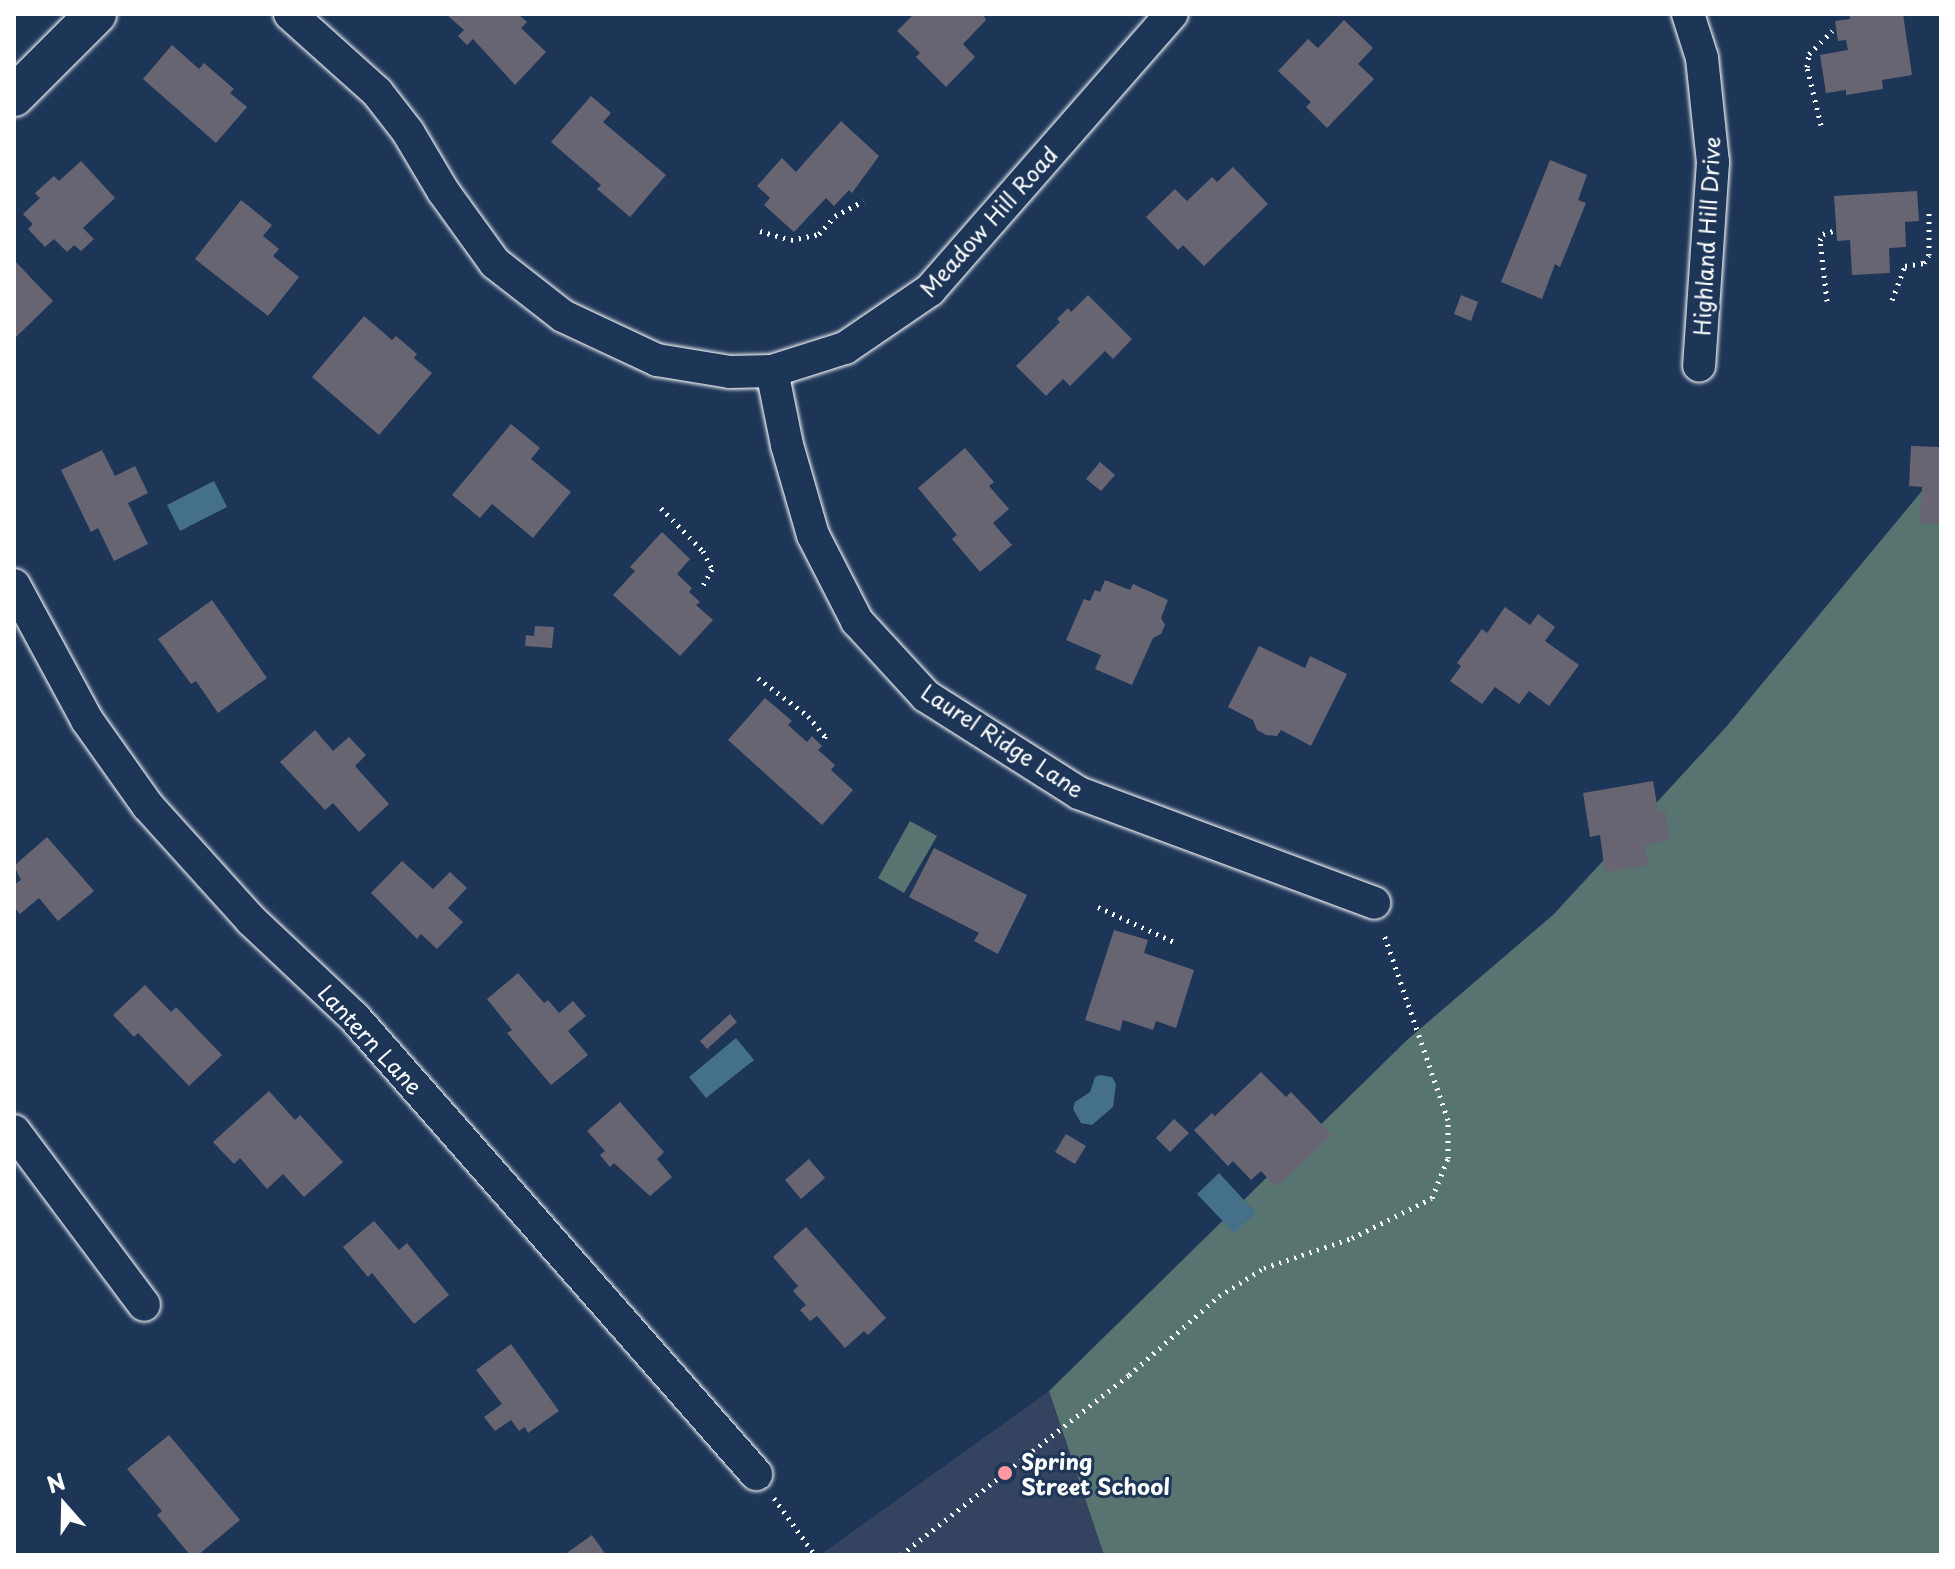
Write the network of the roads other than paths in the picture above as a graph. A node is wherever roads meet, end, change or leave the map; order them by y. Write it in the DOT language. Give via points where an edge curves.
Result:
graph roads {
  1 [pos="96,14"];
  2 [pos="290,14"];
  3 [pos="1172,14"];
  4 [pos="1688,14"];
  5 [pos="14,96"];
  6 [pos="1699,366"];
  7 [pos="772,371"];
  8 [pos="14,585"];
  9 [pos="1374,903"];
  10 [pos="14,1131"];
  11 [pos="144,1305"];
  12 [pos="756,1474"];
  1 -- 5 [label="street"];
  2 -- 7 [label="street, Meadow Hill Road" via="377,92 495,263 563,316 657,360 730,372"];
  3 -- 7 [label="street, Meadow Hill Road" via="930,290 845,348"];
  4 -- 6 [label="street, Highland Hill Drive" via="1702,58 1713,162"];
  7 -- 9 [label="street, Laurel Ridge Lane" via="813,535 857,621 926,696 1079,793"];
  8 -- 12 [label="street, Lantern Lane" via="87,720 148,806 251,920 367,1031"];
  10 -- 11 [label="street"];
}
